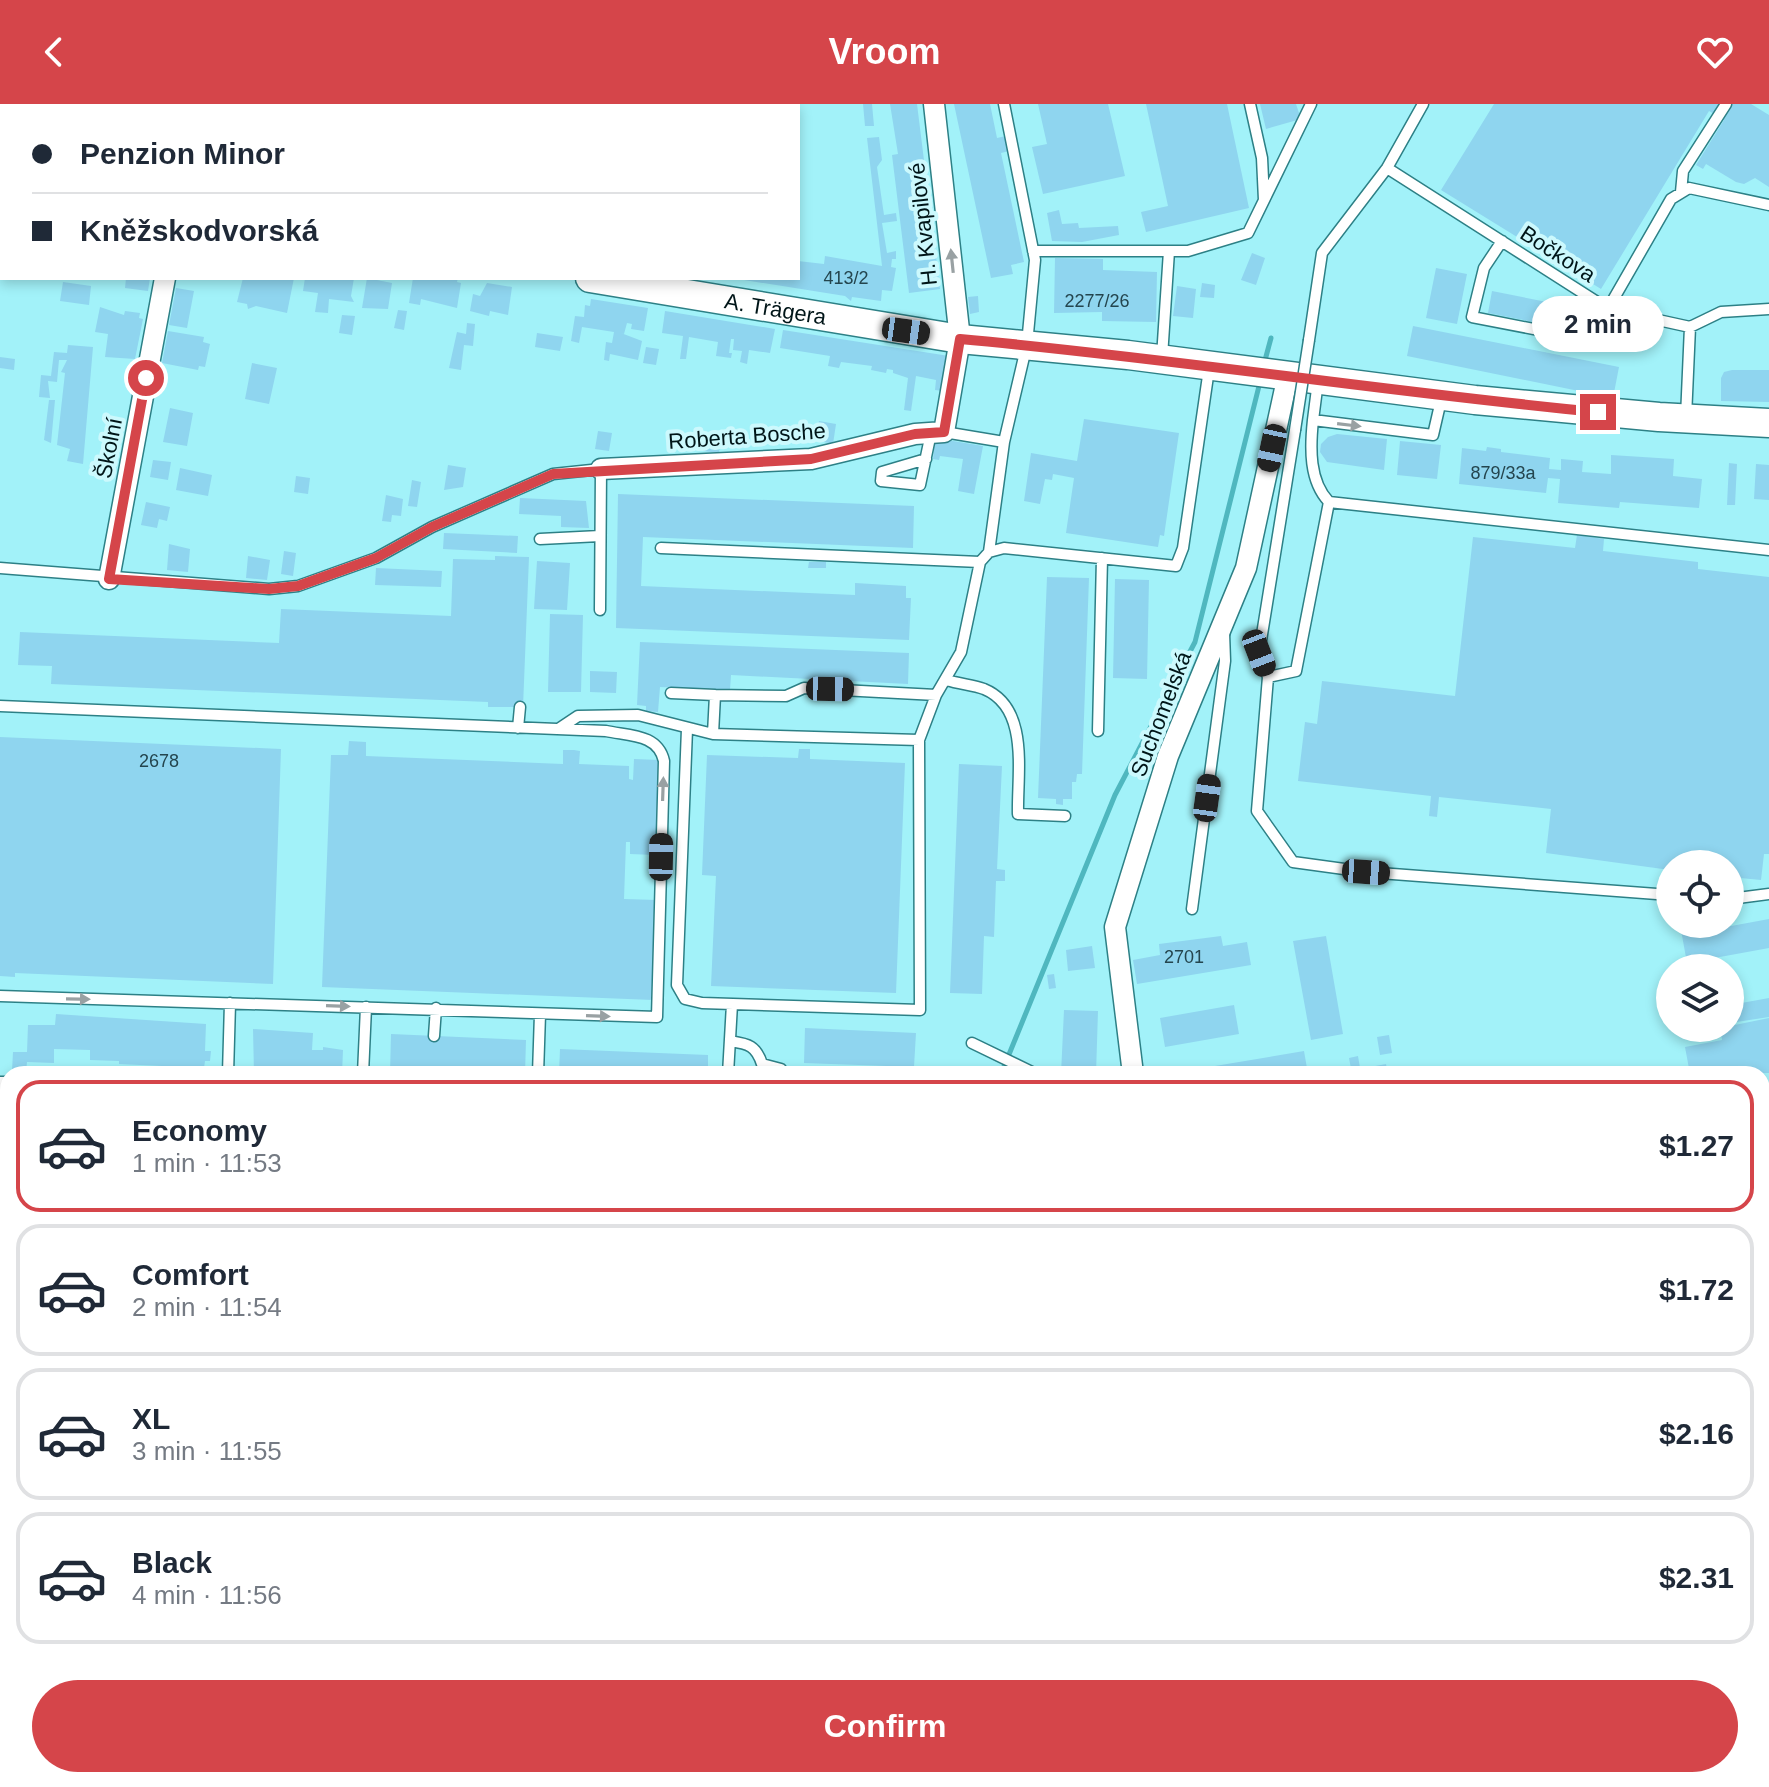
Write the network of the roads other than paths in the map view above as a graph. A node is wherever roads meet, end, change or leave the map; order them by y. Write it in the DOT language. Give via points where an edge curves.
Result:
graph roads {
  1 [pos="934,104"];
  2 [pos="1004,104"];
  3 [pos="1250,104"];
  4 [pos="1311,104"];
  5 [pos="1423,104"];
  6 [pos="1726,104"];
  7 [pos="1387,168"];
  8 [pos="1681,192"];
  9 [pos="1264,202"];
  10 [pos="1769,205"];
  11 [pos="1502,241"];
  12 [pos="1033,251"];
  13 [pos="1169,251"];
  14 [pos="165,280"];
  15 [pos="609,280"];
  16 [pos="1608,309"];
  17 [pos="1769,309"];
  18 [pos="1690,327"];
  19 [pos="960,339"];
  20 [pos="1027,344"];
  21 [pos="1162,360"];
  22 [pos="1209,367"];
  23 [pos="1268,373"];
  24 [pos="1319,379"];
  25 [pos="1442,396"];
  26 [pos="1686,419"];
  27 [pos="1313,420"];
  28 [pos="1769,423"];
  29 [pos="938,432"];
  30 [pos="1004,442"];
  31 [pos="926,459"];
  32 [pos="601,469"];
  33 [pos="1329,502"];
  34 [pos="600,536"];
  35 [pos="540,539"];
  36 [pos="661,548"];
  37 [pos="1769,550"];
  38 [pos="989,552"];
  39 [pos="1102,558"];
  40 [pos="980,562"];
  41 [pos="0,568"];
  42 [pos="109,579"];
  43 [pos="600,610"];
  44 [pos="1223,623"];
  45 [pos="1268,677"];
  46 [pos="947,680"];
  47 [pos="671,693"];
  48 [pos="715,695"];
  49 [pos="936,695"];
  50 [pos="0,706"];
  51 [pos="520,707"];
  52 [pos="518,728"];
  53 [pos="558,729"];
  54 [pos="687,729"];
  55 [pos="1098,731"];
  56 [pos="713,734"];
  57 [pos="919,740"];
  58 [pos="1065,816"];
  59 [pos="1656,894"];
  60 [pos="1769,894"];
  61 [pos="1744,897"];
  62 [pos="1192,909"];
  63 [pos="0,996"];
  64 [pos="230,1003"];
  65 [pos="732,1004"];
  66 [pos="366,1007"];
  67 [pos="436,1008"];
  68 [pos="540,1014"];
  69 [pos="434,1036"];
  70 [pos="730,1041"];
  71 [pos="972,1043"];
  72 [pos="228,1066"];
  73 [pos="363,1066"];
  74 [pos="538,1066"];
  75 [pos="728,1066"];
  76 [pos="770,1066"];
  77 [pos="1022,1066"];
  78 [pos="1132,1066"];
  19 -- 1 [label="street, H. Kvapilové, one-way"];
  2 -- 12 [label="lane"];
  3 -- 9 [label="lane" via="1262,158"];
  4 -- 9 [label="lane"];
  5 -- 7 [label="lane"];
  6 -- 8 [label="lane" via="1683,171"];
  7 -- 11 [label="lane, Bočkova"];
  7 -- 45 [label="lane, bridge" via="1322,253 1259,653"];
  8 -- 10 [label="lane" via="1689,188"];
  8 -- 16 [label="lane" via="1671,199"];
  9 -- 13 [label="lane" via="1248,233 1188,251"];
  11 -- 16 [label="lane, Bočkova"];
  11 -- 16 [label="lane" via="1484,268 1472,317 1590,340"];
  12 -- 13 [label="lane"];
  12 -- 20 [label="lane"];
  13 -- 21 [label="lane"];
  14 -- 42 [label="street, Školní"];
  15 -- 19 [label="street, A. Trägera"];
  16 -- 18 [label="lane, Bočkova"];
  17 -- 18 [label="lane" via="1721,312"];
  18 -- 26 [label="lane"];
  19 -- 20 [label="street, A. Trägera"];
  19 -- 29 [label="street"];
  20 -- 21 [label="street, A. Trägera"];
  20 -- 30 [label="lane"];
  21 -- 22 [label="street, A. Trägera"];
  22 -- 23 [label="street, A. Trägera"];
  22 -- 39 [label="lane" via="1176,566"];
  23 -- 24 [label="street, A. Trägera"];
  23 -- 44 [label="street, Suchomelská" via="1246,568"];
  24 -- 25 [label="street, A. Trägera"];
  24 -- 27 [label="lane"];
  25 -- 26 [label="street, A. Trägera"];
  27 -- 25 [label="lane, one-way" via="1433,435"];
  26 -- 28 [label="street, A. Trägera"];
  27 -- 33 [label="lane" via="1310,444 1317,489"];
  29 -- 30 [label="lane"];
  29 -- 31 [label="lane"];
  29 -- 32 [label="street, Roberta Bosche" via="811,459"];
  30 -- 38 [label="lane"];
  32 -- 34 [label="lane"];
  32 -- 42 [label="lane" via="553,474 376,558 298,586 269,589"];
  33 -- 37 [label="lane"];
  33 -- 45 [label="lane" via="1296,671"];
  34 -- 35 [label="lane"];
  34 -- 43 [label="lane"];
  36 -- 40 [label="lane"];
  38 -- 39 [label="lane" via="1004,548"];
  38 -- 40 [label="lane"];
  39 -- 55 [label="lane"];
  40 -- 46 [label="lane" via="961,652"];
  41 -- 42 [label="lane"];
  44 -- 62 [label="lane" via="1225,661"];
  44 -- 78 [label="street, Suchomelská" via="1168,756 1115,927"];
  45 -- 59 [label="lane" via="1257,811 1293,862"];
  46 -- 49 [label="lane"];
  46 -- 58 [label="lane" via="983,689 1003,701 1016,723 1018,814"];
  47 -- 48 [label="lane"];
  48 -- 49 [label="lane" via="786,696 804,688"];
  48 -- 56 [label="lane"];
  49 -- 57 [label="lane"];
  50 -- 52 [label="lane"];
  51 -- 52 [label="lane"];
  52 -- 53 [label="lane"];
  53 -- 54 [label="lane" via="578,716 603,714 638,715"];
  68 -- 53 [label="lane, one-way" via="657,1017 661,749 652,740 606,731"];
  54 -- 56 [label="lane"];
  54 -- 65 [label="lane" via="677,985 685,999"];
  56 -- 57 [label="lane"];
  57 -- 65 [label="lane" via="920,1010"];
  60 -- 61 [label="lane"];
  63 -- 64 [label="lane, one-way"];
  64 -- 66 [label="lane, one-way"];
  64 -- 72 [label="lane"];
  65 -- 70 [label="lane"];
  66 -- 67 [label="lane"];
  66 -- 73 [label="lane"];
  67 -- 68 [label="lane"];
  67 -- 69 [label="lane"];
  68 -- 74 [label="lane"];
  70 -- 75 [label="lane"];
  70 -- 76 [label="lane" via="749,1044 758,1050 762,1064"];
  71 -- 77 [label="lane"];
}
